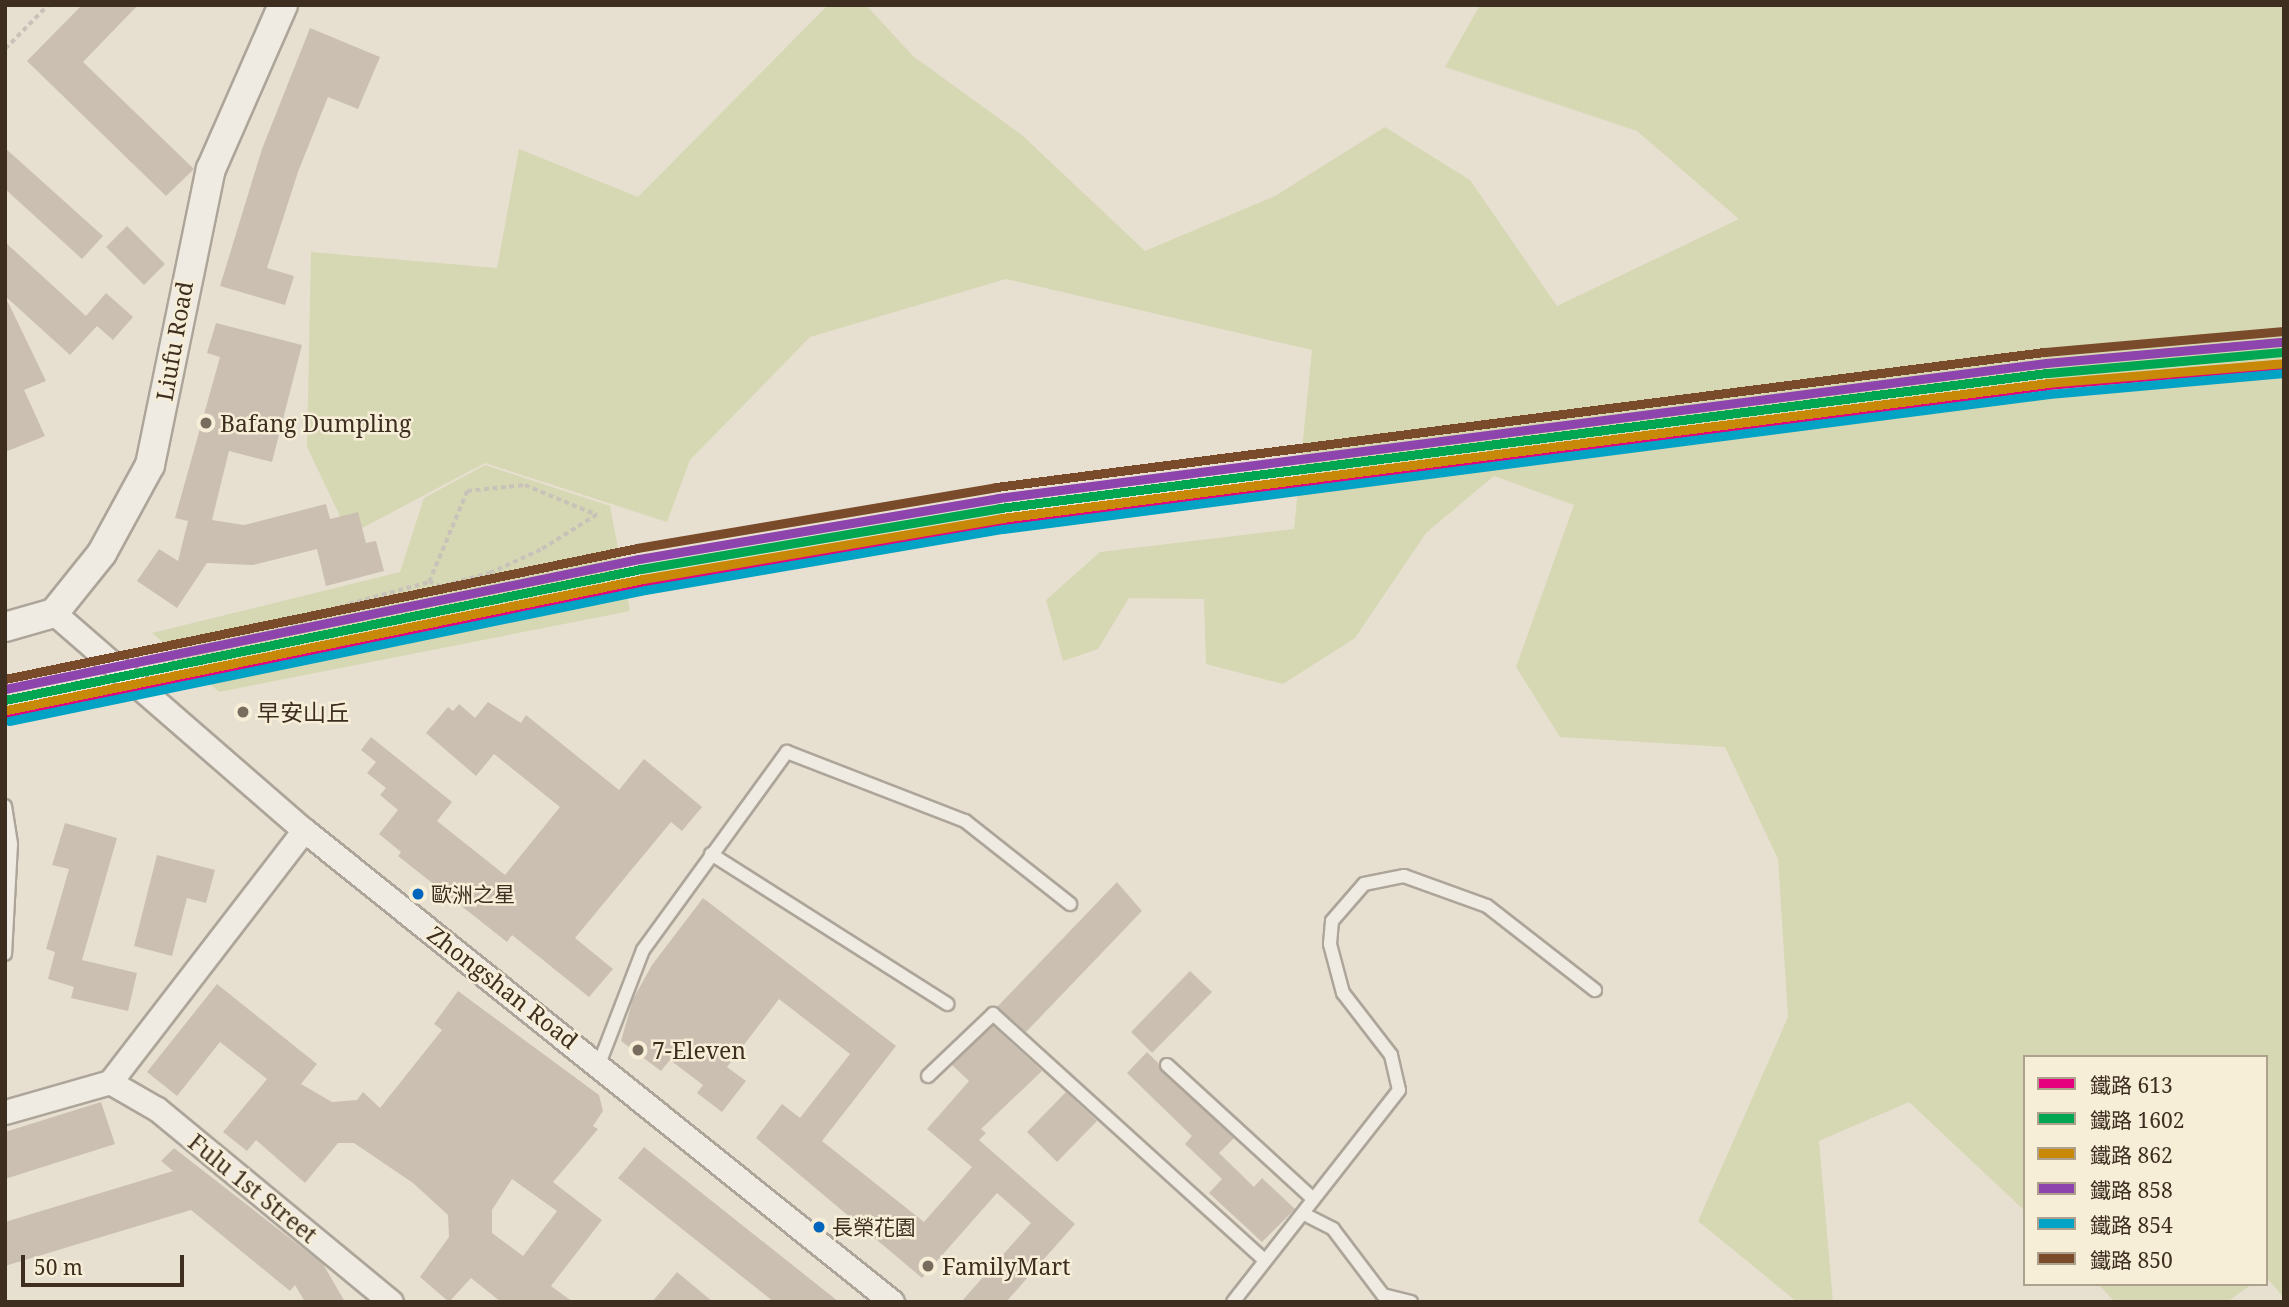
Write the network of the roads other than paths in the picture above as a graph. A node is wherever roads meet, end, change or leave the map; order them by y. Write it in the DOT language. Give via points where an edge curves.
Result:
graph roads {
  1 [pos="283,5"];
  2 [pos="54,613"];
  3 [pos="5,628"];
  4 [pos="5,806"];
  5 [pos="304,830"];
  6 [pos="711,854"];
  7 [pos="1070,904"];
  8 [pos="5,954"];
  9 [pos="1595,990"];
  10 [pos="947,1004"];
  11 [pos="599,1063"];
  12 [pos="1167,1065"];
  13 [pos="928,1076"];
  14 [pos="110,1082"];
  15 [pos="5,1112"];
  16 [pos="1312,1199"];
  17 [pos="1304,1214"];
  18 [pos="1264,1260"];
  19 [pos="391,1302"];
  20 [pos="892,1302"];
  21 [pos="1233,1302"];
  22 [pos="1411,1302"];
  1 -- 2 [label="street, Liufu Road" via="211,169 150,465 102,552"];
  2 -- 3 [label="street"];
  2 -- 5 [label="street, Zhongshan Road"];
  4 -- 8 [label="lane" via="11,844"];
  5 -- 11 [label="street, Zhongshan Road"];
  5 -- 14 [label="street"];
  6 -- 7 [label="lane" via="787,752 965,821"];
  6 -- 10 [label="lane"];
  6 -- 11 [label="lane" via="643,950"];
  9 -- 16 [label="lane" via="1487,906 1404,876 1364,884 1332,921 1330,944 1343,993 1391,1055 1399,1090"];
  11 -- 20 [label="street, Zhongshan Road"];
  12 -- 16 [label="lane"];
  13 -- 18 [label="lane" via="993,1014"];
  14 -- 15 [label="street"];
  14 -- 19 [label="street, Fulu 1st Street" via="157,1109"];
  16 -- 17 [label="lane"];
  17 -- 18 [label="lane"];
  17 -- 22 [label="lane" via="1333,1229 1383,1295"];
  18 -- 21 [label="lane"];
}
